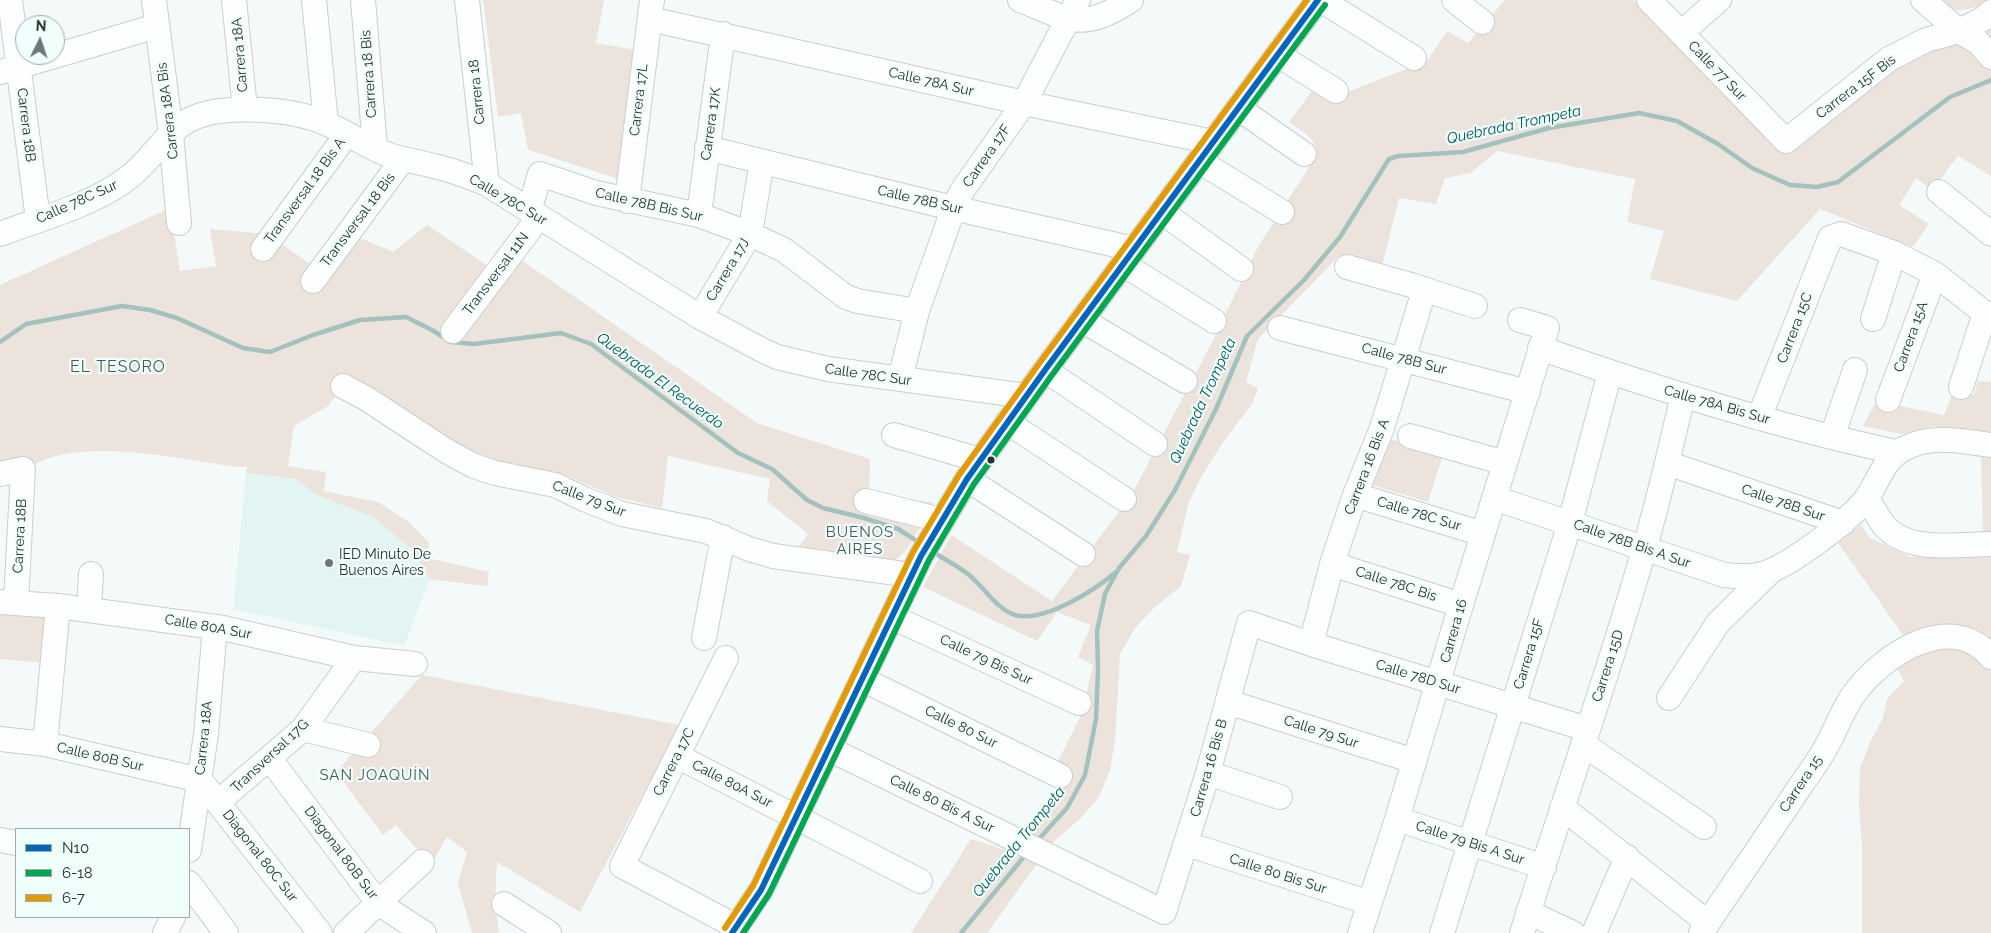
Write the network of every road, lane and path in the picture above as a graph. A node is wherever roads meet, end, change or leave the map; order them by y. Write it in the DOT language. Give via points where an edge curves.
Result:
graph roads {
  1 [pos="10,0"];
  2 [pos="154,0"];
  3 [pos="234,0"];
  4 [pos="314,0"];
  5 [pos="363,0"];
  6 [pos="468,0"];
  7 [pos="1020,0"];
  8 [pos="1132,0"];
  9 [pos="1319,0"];
  10 [pos="1649,0"];
  11 [pos="1719,0"];
  12 [pos="1923,0"];
  13 [pos="651,9"];
  14 [pos="1073,10"];
  15 [pos="1991,12"];
  16 [pos="157,26"];
  17 [pos="1958,31"];
  18 [pos="1681,33"];
  19 [pos="723,34"];
  20 [pos="1278,55"];
  21 [pos="1991,57"];
  22 [pos="1414,58"];
  23 [pos="9,69"];
  24 [pos="1336,91"];
  25 [pos="1024,103"];
  26 [pos="1238,108"];
  27 [pos="245,109"];
  28 [pos="326,123"];
  29 [pos="171,134"];
  30 [pos="347,134"];
  31 [pos="1786,141"];
  32 [pos="1213,142"];
  33 [pos="375,148"];
  34 [pos="707,148"];
  35 [pos="1304,154"];
  36 [pos="404,159"];
  37 [pos="1200,160"];
  38 [pos="762,161"];
  39 [pos="487,184"];
  40 [pos="1939,192"];
  41 [pos="627,201"];
  42 [pos="954,208"];
  43 [pos="1162,212"];
  44 [pos="1282,212"];
  45 [pos="534,214"];
  46 [pos="699,214"];
  47 [pos="38,220"];
  48 [pos="179,223"];
  49 [pos="0,234"];
  50 [pos="750,234"];
  51 [pos="1991,234"];
  52 [pos="263,249"];
  53 [pos="1894,253"];
  54 [pos="1129,256"];
  55 [pos="1348,268"];
  56 [pos="1241,269"];
  57 [pos="1935,274"];
  58 [pos="313,282"];
  59 [pos="1424,291"];
  60 [pos="1476,306"];
  61 [pos="917,311"];
  62 [pos="1988,316"];
  63 [pos="700,317"];
  64 [pos="1873,319"];
  65 [pos="1082,320"];
  66 [pos="1520,320"];
  67 [pos="1214,321"];
  68 [pos="1280,328"];
  69 [pos="453,331"];
  70 [pos="1544,338"];
  71 [pos="1404,359"];
  72 [pos="1045,370"];
  73 [pos="1855,370"];
  74 [pos="1610,372"];
  75 [pos="900,379"];
  76 [pos="1185,381"];
  77 [pos="343,386"];
  78 [pos="1961,387"];
  79 [pos="1528,392"];
  80 [pos="1026,396"];
  81 [pos="1683,396"];
  82 [pos="1888,400"];
  83 [pos="1759,418"];
  84 [pos="1007,422"];
  85 [pos="894,435"];
  86 [pos="1410,436"];
  87 [pos="1832,436"];
  88 [pos="1155,444"];
  89 [pos="1991,445"];
  90 [pos="1896,452"];
  91 [pos="1505,463"];
  92 [pos="1667,463"];
  93 [pos="973,470"];
  94 [pos="0,474"];
  95 [pos="1355,495"];
  96 [pos="1494,498"];
  97 [pos="1866,498"];
  98 [pos="1124,499"];
  99 [pos="866,500"];
  100 [pos="1570,523"];
  101 [pos="1843,523"];
  102 [pos="1483,534"];
  103 [pos="723,538"];
  104 [pos="1991,544"];
  105 [pos="926,547"];
  106 [pos="1645,548"];
  107 [pos="1083,554"];
  108 [pos="1332,564"];
  109 [pos="1771,571"];
  110 [pos="91,574"];
  111 [pos="8,602"];
  112 [pos="1461,605"];
  113 [pos="58,606"];
  114 [pos="89,610"];
  115 [pos="892,616"];
  116 [pos="1249,623"];
  117 [pos="215,626"];
  118 [pos="704,638"];
  119 [pos="1311,644"];
  120 [pos="1991,657"];
  121 [pos="354,658"];
  122 [pos="726,658"];
  123 [pos="415,664"];
  124 [pos="862,678"];
  125 [pos="1438,684"];
  126 [pos="1669,698"];
  127 [pos="1228,702"];
  128 [pos="1079,703"];
  129 [pos="1512,706"];
  130 [pos="303,730"];
  131 [pos="1585,737"];
  132 [pos="0,739"];
  133 [pos="45,744"];
  134 [pos="368,746"];
  135 [pos="829,749"];
  136 [pos="676,756"];
  137 [pos="270,759"];
  138 [pos="1414,761"];
  139 [pos="1208,773"];
  140 [pos="1060,776"];
  141 [pos="200,780"];
  142 [pos="1280,797"];
  143 [pos="218,802"];
  144 [pos="1562,807"];
  145 [pos="796,817"];
  146 [pos="1397,819"];
  147 [pos="1704,827"];
  148 [pos="0,840"];
  149 [pos="15,843"];
  150 [pos="1471,843"];
  151 [pos="190,844"];
  152 [pos="1186,844"];
  153 [pos="1626,857"];
  154 [pos="422,862"];
  155 [pos="1544,867"];
  156 [pos="920,881"];
  157 [pos="190,885"];
  158 [pos="378,903"];
  159 [pos="1370,903"];
  160 [pos="504,904"];
  161 [pos="1164,912"];
  162 [pos="172,918"];
  163 [pos="1525,923"];
  164 [pos="1704,928"];
  165 [pos="735,930"];
  166 [pos="165,933"];
  167 [pos="226,933"];
  168 [pos="320,933"];
  169 [pos="346,933"];
  170 [pos="424,933"];
  171 [pos="549,933"];
  172 [pos="1360,933"];
  173 [pos="1442,933"];
  174 [pos="1573,933"];
  175 [pos="1594,933"];
  1 -- 23 [label="street, Carrera 18B"];
  2 -- 16 [label="street, Carrera 18A Bis"];
  3 -- 27 [label="street, Carrera 18A"];
  4 -- 28 [label="street"];
  5 -- 33 [label="street, Carrera 18 Bis"];
  6 -- 39 [label="street, Carrera 18"];
  7 -- 14 [label="street"];
  8 -- 14 [label="street" via="1086,21"];
  9 -- 20 [label="street"];
  9 -- 22 [label="street"];
  10 -- 18 [label="street, Calle 77 Sur"];
  11 -- 18 [label="street"];
  12 -- 17 [label="street"];
  13 -- 19 [label="street, Calle 78A Sur"];
  13 -- 41 [label="street, Carrera 17L"];
  14 -- 25 [label="street, Carrera 17F"];
  15 -- 17 [label="street"];
  16 -- 23 [label="street"];
  16 -- 29 [label="street, Carrera 18A Bis"];
  17 -- 21 [label="street" via="1978,42"];
  17 -- 31 [label="street, Carrera 15F Bis" via="1926,40 1889,58"];
  18 -- 31 [label="street, Calle 77 Sur"];
  19 -- 25 [label="street, Calle 78A Sur"];
  19 -- 34 [label="street, Carrera 17K"];
  20 -- 24 [label="street"];
  20 -- 26 [label="street"];
  23 -- 47 [label="street, Carrera 18B"];
  25 -- 32 [label="street, Calle 78A Sur"];
  25 -- 42 [label="street, Carrera 17F" via="962,191"];
  26 -- 32 [label="street"];
  26 -- 35 [label="street"];
  27 -- 28 [label="street, Calle 78C Sur" via="293,114"];
  27 -- 29 [label="street, Calle 78C Sur" via="202,115"];
  28 -- 30 [label="street, Calle 78C Sur"];
  29 -- 47 [label="street, Calle 78C Sur" via="118,185"];
  29 -- 48 [label="street, Carrera 18A Bis"];
  30 -- 33 [label="street, Calle 78C Sur"];
  30 -- 52 [label="street, Transversal 18 Bis A"];
  32 -- 37 [label="street"];
  33 -- 36 [label="street, Calle 78C Sur"];
  34 -- 38 [label="street, Calle 78B Sur"];
  34 -- 46 [label="street, Carrera 17K"];
  36 -- 39 [label="street, Calle 78C Sur"];
  36 -- 58 [label="street, Transversal 18 Bis"];
  37 -- 43 [label="street"];
  37 -- 44 [label="street"];
  38 -- 42 [label="street, Calle 78B Sur"];
  38 -- 50 [label="street, Carrera 17J"];
  39 -- 45 [label="street, Calle 78C Sur"];
  40 -- 51 [label="street"];
  41 -- 45 [label="street, Calle 78B Bis Sur" via="540,174"];
  41 -- 46 [label="street, Calle 78B Bis Sur"];
  42 -- 54 [label="street, Calle 78B Sur"];
  42 -- 61 [label="street, Carrera 17F"];
  43 -- 54 [label="street"];
  43 -- 56 [label="street"];
  45 -- 63 [label="street, Calle 78C Sur"];
  45 -- 69 [label="street, Transversal 11N"];
  46 -- 50 [label="street, Calle 78B Bis Sur"];
  47 -- 49 [label="street, Calle 78C Sur"];
  50 -- 61 [label="street, Calle 78B Bis Sur" via="784,250 846,297"];
  50 -- 63 [label="street, Carrera 17J"];
  53 -- 57 [label="street"];
  53 -- 64 [label="street"];
  53 -- 83 [label="street, Carrera 15C" via="1842,234 1830,238"];
  54 -- 65 [label="street"];
  54 -- 67 [label="street, Calle 78B Sur"];
  55 -- 59 [label="street"];
  57 -- 62 [label="street"];
  57 -- 82 [label="street, Carrera 15A"];
  59 -- 60 [label="street"];
  59 -- 71 [label="street, Carrera 16 Bis A"];
  61 -- 75 [label="street, Carrera 17F"];
  62 -- 78 [label="street"];
  63 -- 75 [label="street, Calle 78C Sur" via="762,350 791,361"];
  65 -- 72 [label="street"];
  65 -- 76 [label="street"];
  66 -- 70 [label="street, Calle 78A Bis Sur"];
  68 -- 71 [label="street, Calle 78B Sur"];
  70 -- 74 [label="street, Calle 78A Bis Sur"];
  70 -- 79 [label="street, Carrera 16"];
  71 -- 79 [label="street, Calle 78B Sur"];
  71 -- 95 [label="street, Carrera 16 Bis A" via="1382,428"];
  72 -- 80 [label="street"];
  72 -- 88 [label="street"];
  73 -- 87 [label="street"];
  74 -- 81 [label="street, Calle 78A Bis Sur"];
  74 -- 100 [label="street, Carrera 15F"];
  75 -- 80 [label="street, Calle 78C Sur"];
  77 -- 103 [label="street, Calle 79 Sur" via="474,466 555,485 622,514"];
  79 -- 91 [label="street, Carrera 16"];
  80 -- 84 [label="street"];
  81 -- 83 [label="street, Calle 78A Bis Sur"];
  81 -- 92 [label="street, Carrera 15D"];
  83 -- 87 [label="street, Calle 78A Bis Sur"];
  84 -- 93 [label="street"];
  84 -- 98 [label="street"];
  85 -- 93 [label="street"];
  86 -- 91 [label="street"];
  87 -- 90 [label="street, Calle 78A Bis Sur"];
  89 -- 90 [label="street" via="1934,439"];
  90 -- 97 [label="street"];
  91 -- 96 [label="street, Carrera 16"];
  92 -- 101 [label="street, Calle 78B Sur"];
  92 -- 106 [label="street, Carrera 15D"];
  93 -- 105 [label="street"];
  93 -- 107 [label="street"];
  94 -- 111 [label="street, Carrera 18B" via="23,469"];
  95 -- 102 [label="street, Calle 78C Sur"];
  95 -- 108 [label="street, Carrera 16 Bis A"];
  96 -- 100 [label="street, Calle 78B Bis A Sur"];
  96 -- 102 [label="street, Carrera 16"];
  97 -- 101 [label="street"];
  97 -- 104 [label="street" via="1884,526 1911,542 1930,546"];
  99 -- 105 [label="street"];
  100 -- 106 [label="street, Calle 78B Bis A Sur"];
  100 -- 129 [label="street, Carrera 15F"];
  101 -- 109 [label="street"];
  102 -- 112 [label="street, Carrera 16"];
  103 -- 105 [label="street, Calle 79 Sur" via="773,556"];
  103 -- 118 [label="street"];
  105 -- 115 [label="street"];
  106 -- 109 [label="street, Calle 78B Bis A Sur" via="1724,575 1750,577"];
  106 -- 131 [label="street, Carrera 15D"];
  108 -- 112 [label="street, Calle 78C Bis"];
  108 -- 119 [label="street, Carrera 16 Bis A"];
  109 -- 126 [label="street" via="1718,623"];
  110 -- 114 [label="street"];
  111 -- 113 [label="street, Calle 80A Sur"];
  112 -- 125 [label="street, Carrera 16"];
  113 -- 114 [label="street, Calle 80A Sur"];
  113 -- 133 [label="street"];
  114 -- 117 [label="street, Calle 80A Sur"];
  115 -- 124 [label="street"];
  115 -- 128 [label="street, Calle 79 Bis Sur"];
  116 -- 119 [label="street, Calle 78D Sur"];
  116 -- 127 [label="street, Carrera 16 Bis B"];
  117 -- 121 [label="street, Calle 80A Sur"];
  117 -- 141 [label="street, Carrera 18A"];
  119 -- 125 [label="street, Calle 78D Sur"];
  120 -- 164 [label="street, Carrera 15" via="1972,642 1953,636 1933,638 1911,646 1877,669 1855,692 1826,747"];
  121 -- 123 [label="street, Calle 80A Sur"];
  121 -- 130 [label="street, Transversal 17G"];
  122 -- 136 [label="street, Carrera 17C"];
  124 -- 135 [label="street"];
  124 -- 140 [label="street, Calle 80 Sur"];
  125 -- 129 [label="street, Calle 78D Sur"];
  125 -- 138 [label="street, Carrera 16"];
  127 -- 138 [label="street, Calle 79 Sur"];
  127 -- 139 [label="street, Carrera 16 Bis B"];
  129 -- 131 [label="street, Calle 78D Sur"];
  129 -- 150 [label="street, Carrera 15F"];
  130 -- 134 [label="street"];
  130 -- 137 [label="street, Transversal 17G"];
  131 -- 144 [label="street, Carrera 15D"];
  131 -- 147 [label="street, Calle 78D Sur"];
  132 -- 133 [label="street, Calle 80B Sur"];
  133 -- 141 [label="street, Calle 80B Sur"];
  135 -- 145 [label="street"];
  135 -- 161 [label="street, Calle 80 Bis A Sur"];
  136 -- 145 [label="street, Calle 80A Sur"];
  136 -- 165 [label="street, Carrera 17C" via="622,866"];
  137 -- 143 [label="street, Transversal 17G"];
  137 -- 158 [label="street, Diagonal 80B Sur"];
  138 -- 146 [label="street, Carrera 16"];
  139 -- 142 [label="street"];
  139 -- 152 [label="street, Carrera 16 Bis B"];
  141 -- 143 [label="street, Diagonal 80C Sur"];
  141 -- 151 [label="street, Carrera 18A"];
  143 -- 168 [label="street, Diagonal 80C Sur"];
  144 -- 153 [label="street"];
  144 -- 155 [label="street, Carrera 15D"];
  145 -- 156 [label="street, Calle 80A Sur"];
  145 -- 165 [label="street" via="761,890"];
  146 -- 150 [label="street, Calle 79 Bis A Sur"];
  146 -- 159 [label="street, Carrera 16"];
  148 -- 149 [label="street"];
  150 -- 155 [label="street, Calle 79 Bis A Sur"];
  150 -- 173 [label="street, Carrera 15F"];
  152 -- 159 [label="street, Calle 80 Bis Sur"];
  152 -- 161 [label="street, Carrera 16 Bis B"];
  153 -- 164 [label="street"];
  153 -- 175 [label="street"];
  154 -- 158 [label="street"];
  155 -- 163 [label="street, Carrera 15D"];
  157 -- 167 [label="street"];
  158 -- 169 [label="street"];
  158 -- 170 [label="street, Diagonal 80B Sur"];
  159 -- 172 [label="street, Carrera 16"];
  160 -- 171 [label="street"];
  162 -- 166 [label="street"];
  163 -- 174 [label="street"];
}
